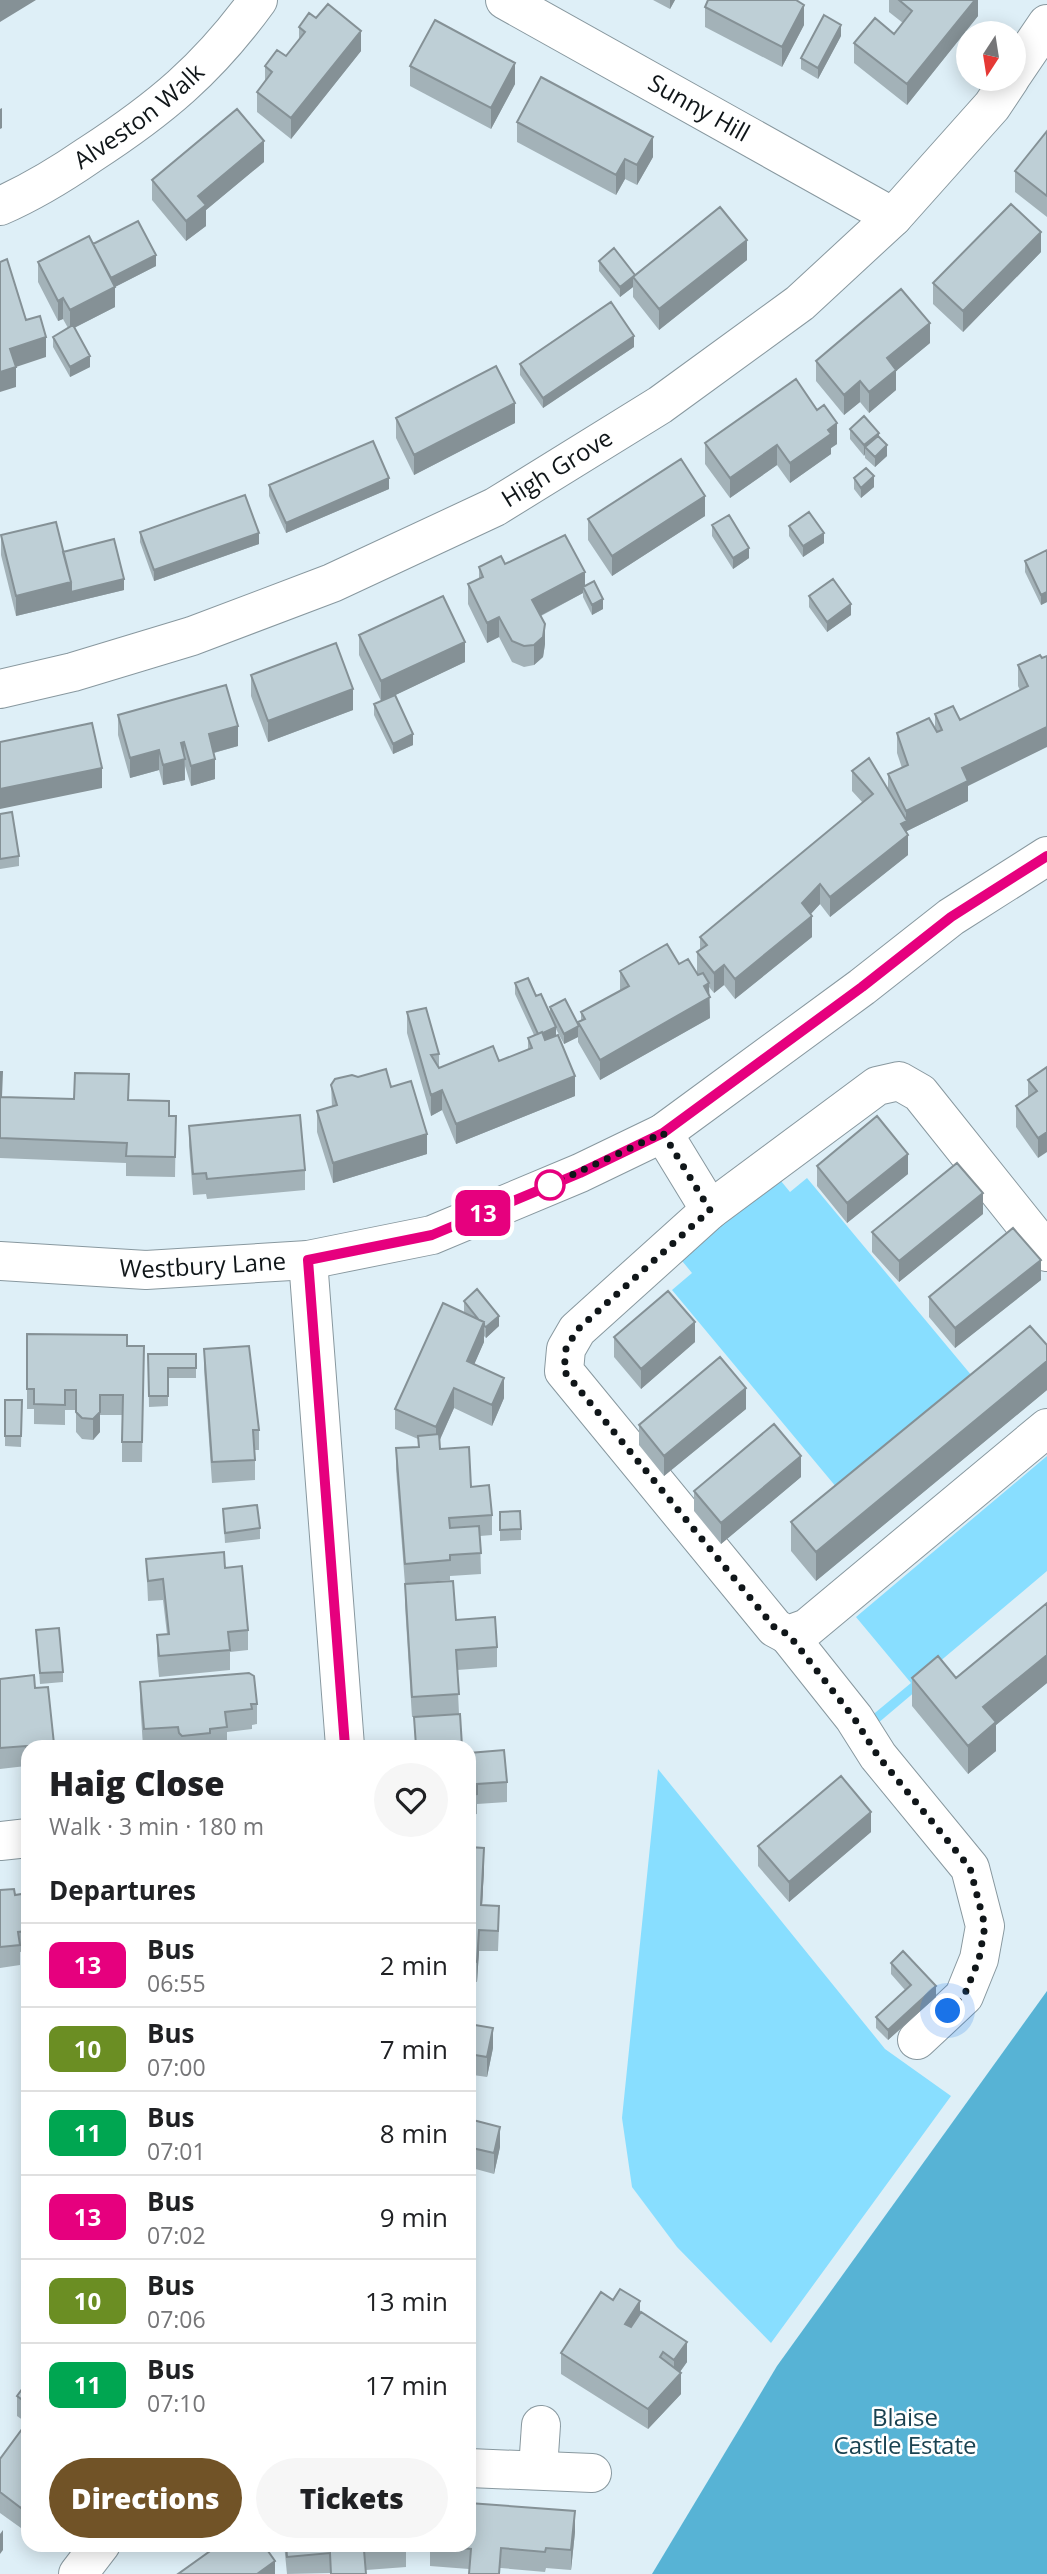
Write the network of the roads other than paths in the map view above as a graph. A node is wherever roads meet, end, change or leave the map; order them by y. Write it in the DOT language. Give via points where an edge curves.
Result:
graph roads {
  1 [pos="258,0"];
  2 [pos="505,0"];
  3 [pos="1047,24"];
  4 [pos="1026,55"];
  5 [pos="1002,91"];
  6 [pos="0,206"];
  7 [pos="893,216"];
  8 [pos="0,689"];
  9 [pos="1047,856"];
  10 [pos="663,1133"];
  11 [pos="710,1210"];
  12 [pos="1047,1252"];
  13 [pos="308,1260"];
  14 [pos="0,1261"];
  15 [pos="1047,1429"];
  16 [pos="789,1635"];
  17 [pos="345,1740"];
  18 [pos="21,1838"];
  19 [pos="0,1840"];
  20 [pos="917,2040"];
  21 [pos="541,2425"];
  22 [pos="476,2468"];
  23 [pos="538,2469"];
  24 [pos="592,2473"];
  25 [pos="95,2552"];
  26 [pos="78,2574"];
  1 -- 6 [label="street, Alveston Walk" via="197,73 149,115 33,192"];
  2 -- 7 [label="street, Sunny Hill"];
  3 -- 4 [label="street"];
  5 -- 7 [label="street, High Grove"];
  7 -- 8 [label="street, High Grove" via="800,303 714,366 660,405 495,507 332,583 192,636"];
  9 -- 10 [label="street, Westbury Lane" via="951,917"];
  10 -- 11 [label="street"];
  10 -- 13 [label="street, Westbury Lane" via="432,1235"];
  11 -- 12 [label="street" via="877,1086 899,1081 920,1093"];
  11 -- 16 [label="street" via="577,1330 566,1349 564,1371 775,1628"];
  13 -- 14 [label="street, Westbury Lane" via="146,1270"];
  13 -- 17 [label="street"];
  15 -- 16 [label="street" via="807,1628"];
  16 -- 20 [label="street" via="878,1756 970,1868 985,1926 979,1959 964,1996"];
  18 -- 19 [label="street"];
  21 -- 23 [label="street"];
  22 -- 23 [label="street"];
  23 -- 24 [label="street"];
  25 -- 26 [label="street"];
}
